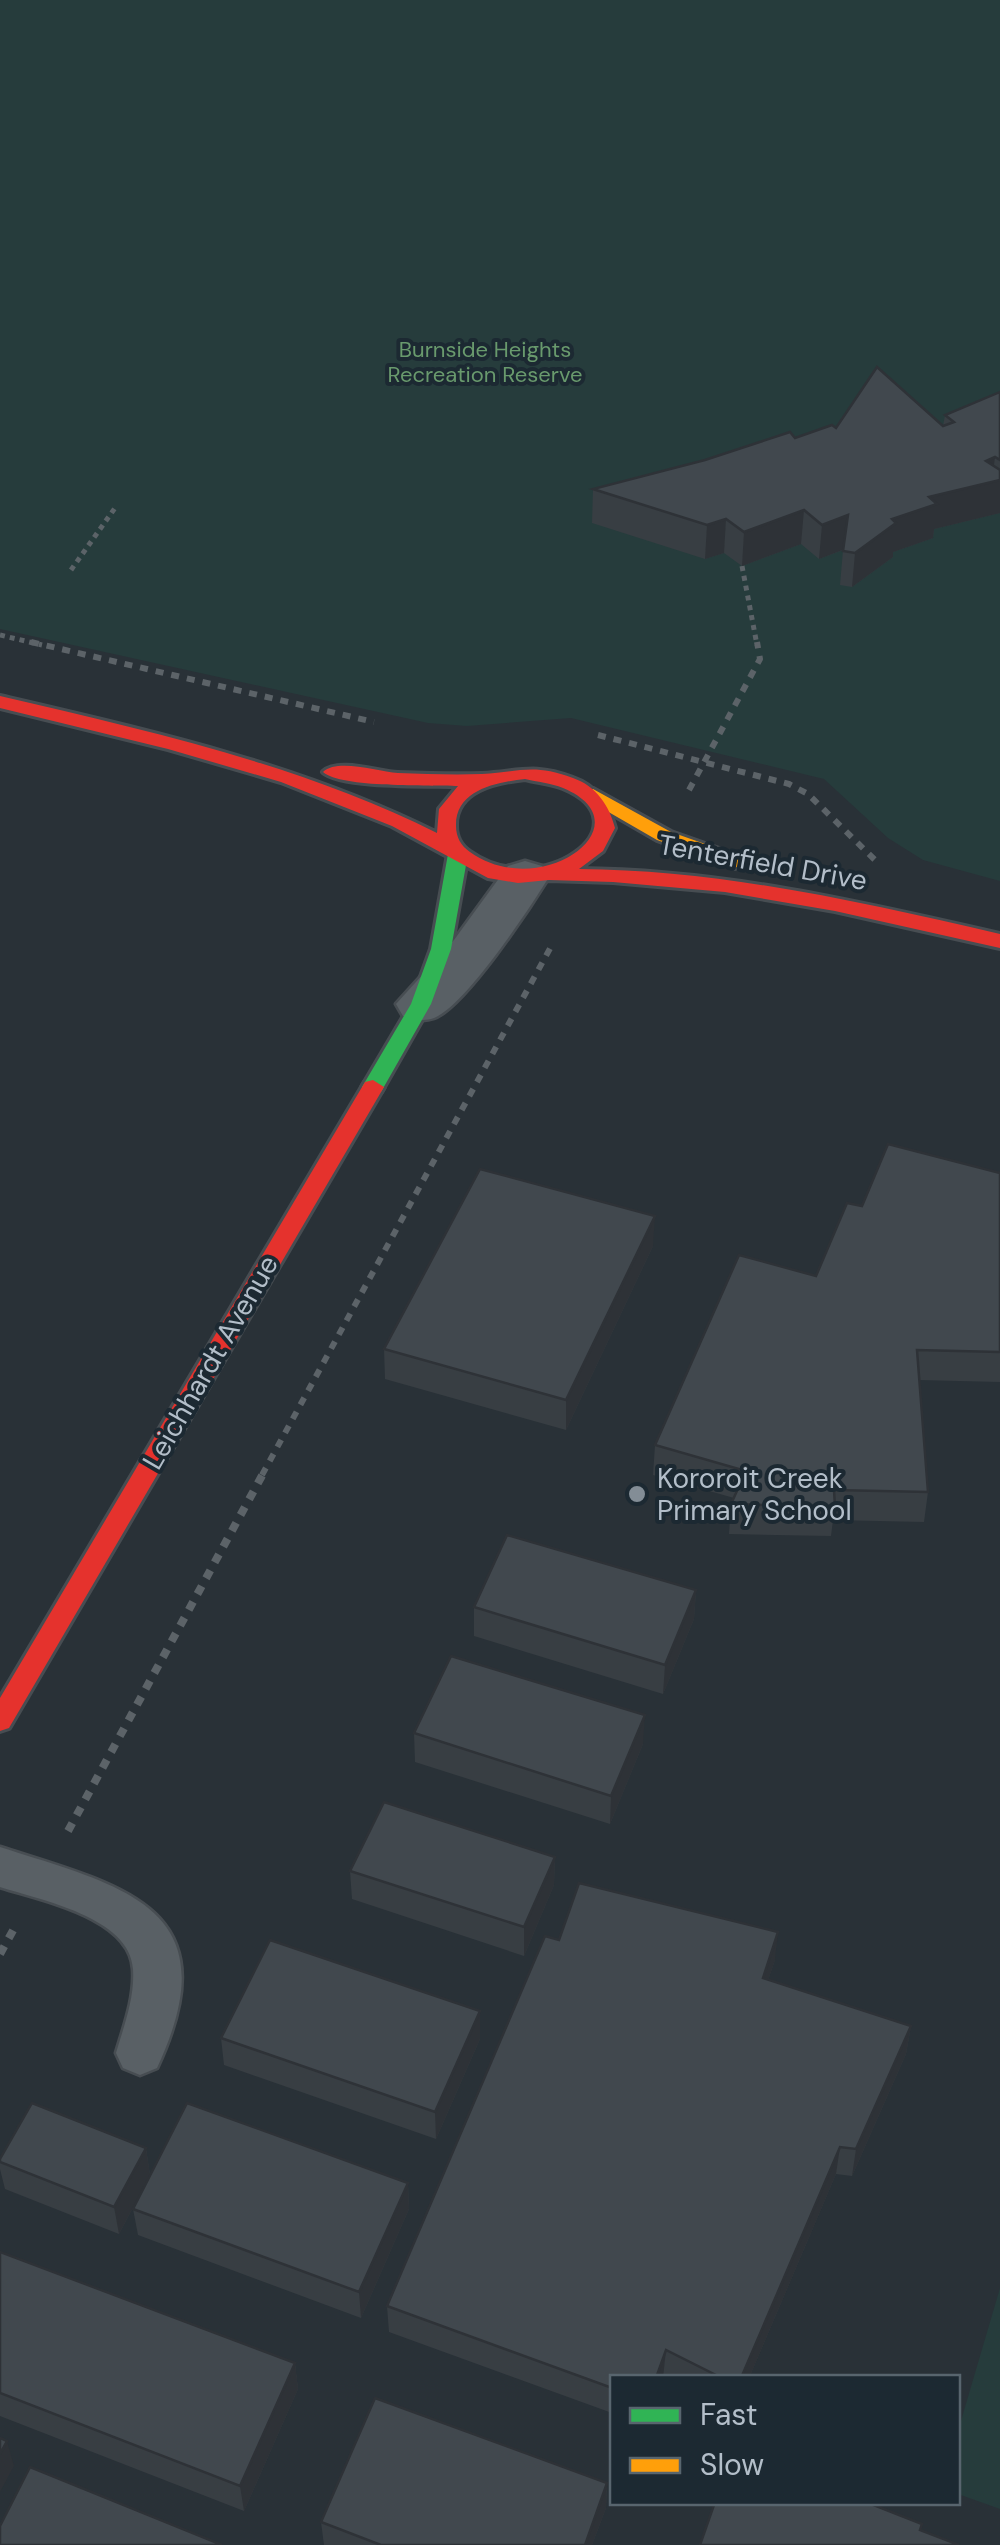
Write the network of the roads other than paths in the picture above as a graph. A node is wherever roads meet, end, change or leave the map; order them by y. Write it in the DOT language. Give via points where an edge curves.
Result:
graph roads {
  1 [pos="0,702"];
  2 [pos="231,758"];
  3 [pos="488,780"];
  4 [pos="593,795"];
  5 [pos="455,851"];
  6 [pos="541,876"];
  7 [pos="899,917"];
  8 [pos="1000,941"];
  9 [pos="421,1004"];
  10 [pos="0,1720"];
  11 [pos="0,1867"];
  12 [pos="140,2052"];
  1 -- 2 [label="street"];
  2 -- 3 [label="street" via="358,776"];
  2 -- 5 [label="street" via="391,814"];
  3 -- 4 [label="street" via="550,776"];
  3 -- 5 [label="street" via="458,795 447,811 444,827"];
  4 -- 6 [label="street" via="608,825 605,840 586,860"];
  4 -- 7 [label="street, Tenterfield Drive" via="664,836"];
  5 -- 6 [label="street" via="490,872"];
  5 -- 9 [label="street, Leichhardt Avenue" via="440,949"];
  6 -- 7 [label="street, Tenterfield Drive" via="616,871 684,877"];
  6 -- 9 [label="street, Leichhardt Avenue"];
  7 -- 8 [label="street, Tenterfield Drive"];
  9 -- 10 [label="street, Leichhardt Avenue"];
  11 -- 12 [label="lane" via="118,1908 142,1925 157,1954 158,1986"];
}
